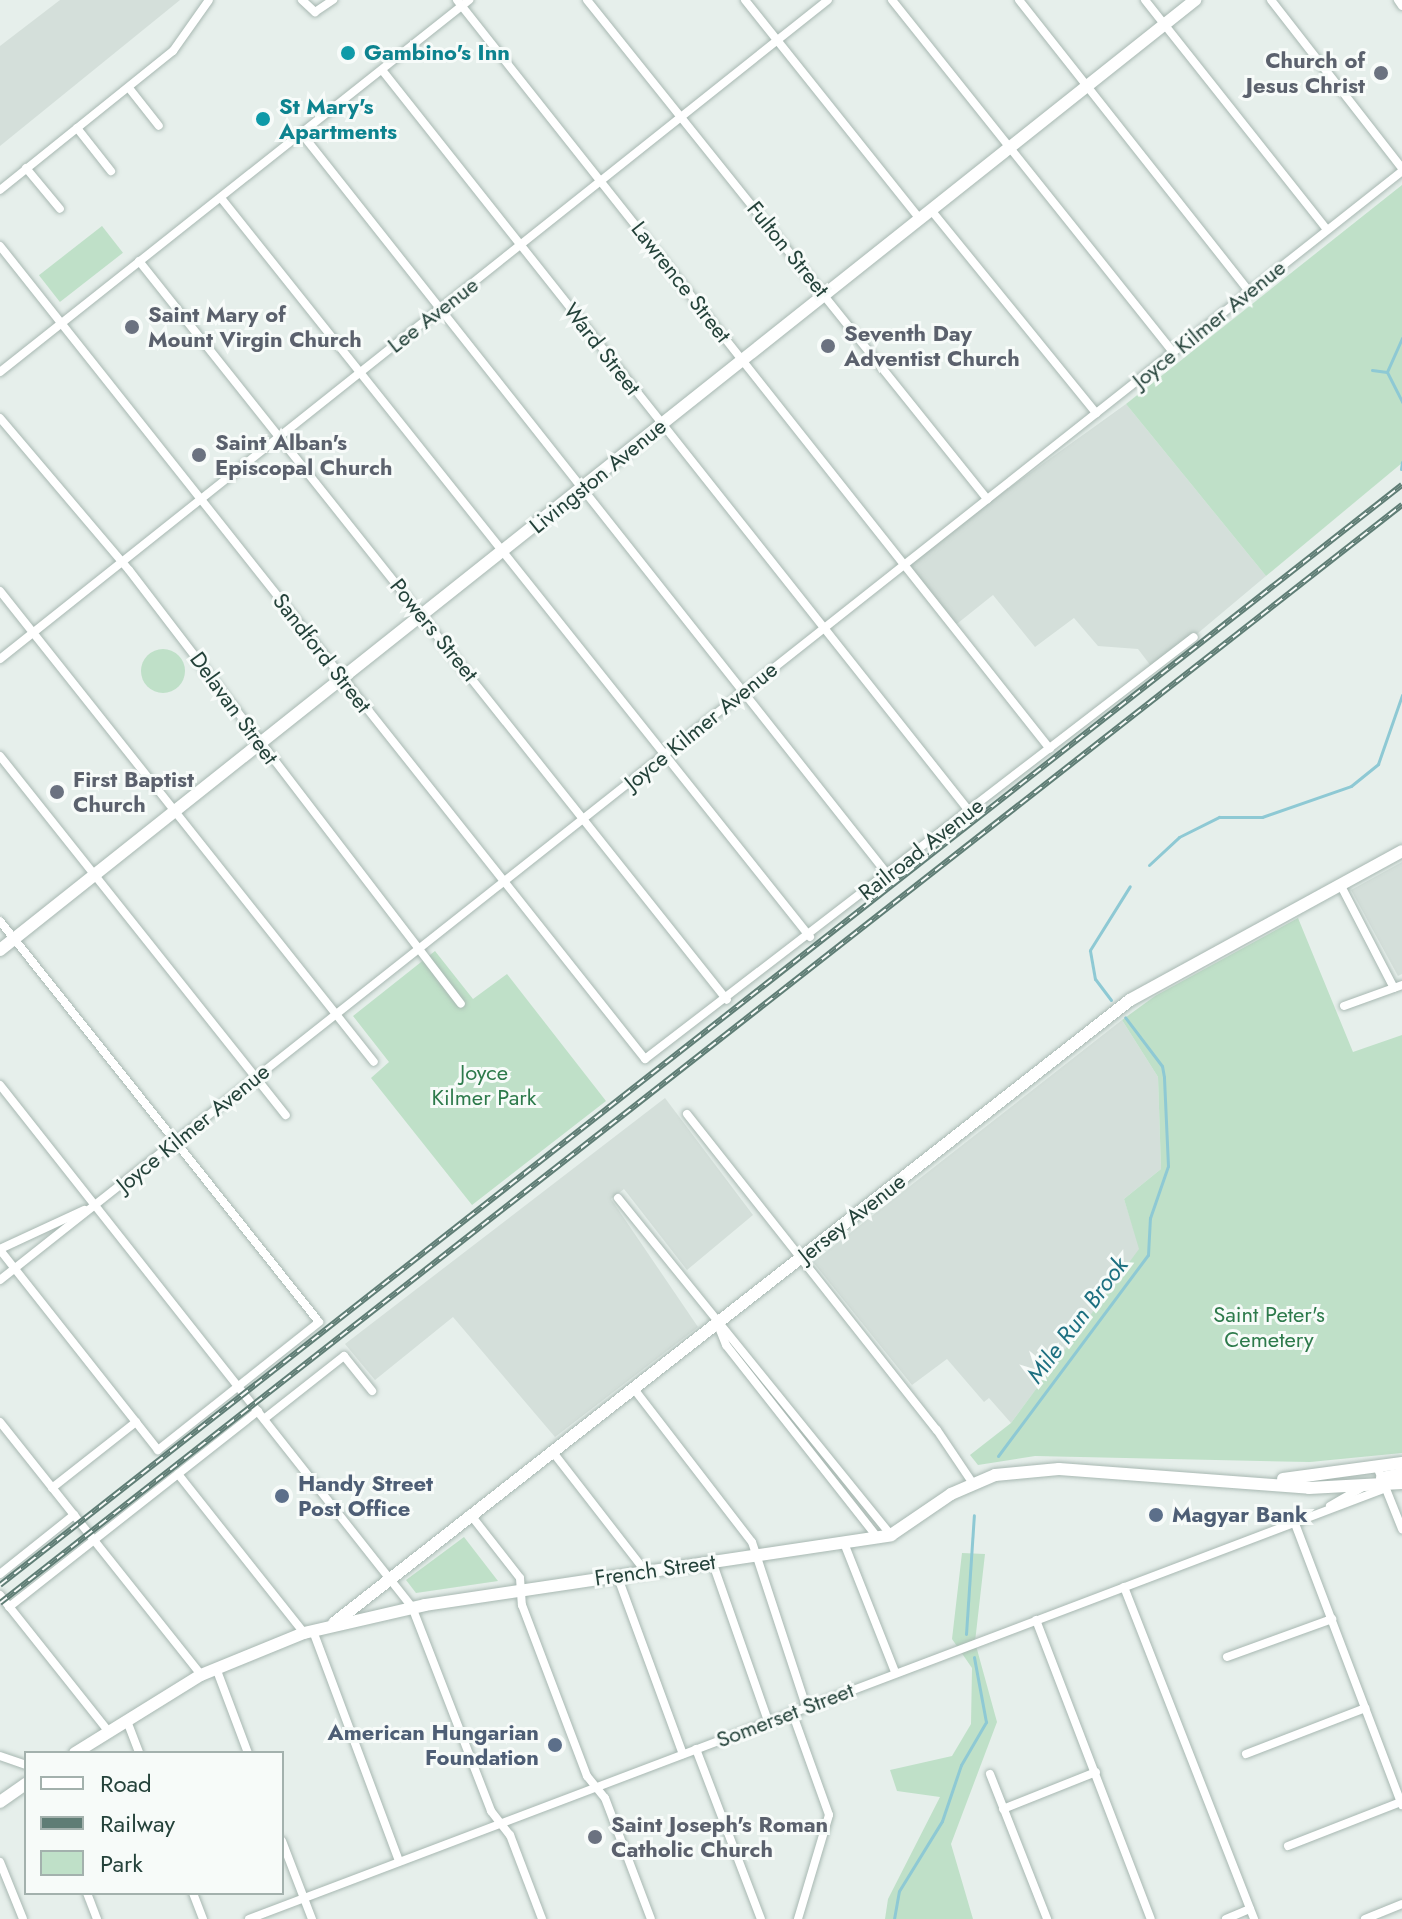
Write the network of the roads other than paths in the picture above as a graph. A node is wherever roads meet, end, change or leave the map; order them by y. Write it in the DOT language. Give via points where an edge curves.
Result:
graph roads {
  1 [pos="209,0"];
  2 [pos="302,0"];
  3 [pos="333,0"];
  4 [pos="587,0"];
  5 [pos="745,0"];
  6 [pos="828,0"];
  7 [pos="892,0"];
  8 [pos="1019,0"];
  9 [pos="1145,0"];
  10 [pos="1195,0"];
  11 [pos="1271,0"];
  12 [pos="1398,0"];
  13 [pos="463,2"];
  14 [pos="1402,6"];
  15 [pos="1164,25"];
  16 [pos="777,41"];
  17 [pos="382,70"];
  18 [pos="1087,86"];
  19 [pos="129,88"];
  20 [pos="680,118"];
  21 [pos="159,126"];
  22 [pos="77,128"];
  23 [pos="302,134"];
  24 [pos="1010,148"];
  25 [pos="26,168"];
  26 [pos="1402,169"];
  27 [pos="111,171"];
  28 [pos="603,182"];
  29 [pos="0,190"];
  30 [pos="221,198"];
  31 [pos="60,209"];
  32 [pos="931,210"];
  33 [pos="920,219"];
  34 [pos="1327,230"];
  35 [pos="0,246"];
  36 [pos="520,246"];
  37 [pos="139,261"];
  38 [pos="1249,291"];
  39 [pos="826,294"];
  40 [pos="442,310"];
  41 [pos="60,324"];
  42 [pos="1173,352"];
  43 [pos="743,361"];
  44 [pos="0,372"];
  45 [pos="360,372"];
  46 [pos="1096,413"];
  47 [pos="0,418"];
  48 [pos="662,425"];
  49 [pos="280,438"];
  50 [pos="584,488"];
  51 [pos="987,499"];
  52 [pos="201,500"];
  53 [pos="502,552"];
  54 [pos="123,562"];
  55 [pos="903,564"];
  56 [pos="0,591"];
  57 [pos="423,616"];
  58 [pos="824,628"];
  59 [pos="34,633"];
  60 [pos="1194,637"];
  61 [pos="0,659"];
  62 [pos="343,679"];
  63 [pos="744,692"];
  64 [pos="262,744"];
  65 [pos="1050,749"];
  66 [pos="665,754"];
  67 [pos="0,756"];
  68 [pos="969,811"];
  69 [pos="175,813"];
  70 [pos="584,819"];
  71 [pos="1402,851"];
  72 [pos="95,875"];
  73 [pos="888,875"];
  74 [pos="505,884"];
  75 [pos="1340,884"];
  76 [pos="0,921"];
  77 [pos="810,937"];
  78 [pos="14,939"];
  79 [pos="422,949"];
  80 [pos="0,950"];
  81 [pos="1398,987"];
  82 [pos="727,1000"];
  83 [pos="461,1004"];
  84 [pos="1344,1006"];
  85 [pos="336,1014"];
  86 [pos="645,1059"];
  87 [pos="374,1062"];
  88 [pos="255,1078"];
  89 [pos="0,1085"];
  90 [pos="687,1114"];
  91 [pos="286,1115"];
  92 [pos="174,1143"];
  93 [pos="618,1198"];
  94 [pos="96,1205"];
  95 [pos="0,1249"];
  96 [pos="801,1257"];
  97 [pos="14,1269"];
  98 [pos="0,1280"];
  99 [pos="718,1324"];
  100 [pos="239,1387"];
  101 [pos="634,1389"];
  102 [pos="372,1391"];
  103 [pos="261,1415"];
  104 [pos="799,1417"];
  105 [pos="0,1422"];
  106 [pos="136,1422"];
  107 [pos="789,1424"];
  108 [pos="552,1451"];
  109 [pos="1402,1463"];
  110 [pos="178,1474"];
  111 [pos="1402,1474"];
  112 [pos="1382,1478"];
  113 [pos="1251,1481"];
  114 [pos="972,1482"];
  115 [pos="1402,1483"];
  116 [pos="52,1488"];
  117 [pos="1361,1488"];
  118 [pos="1321,1512"];
  119 [pos="470,1514"];
  120 [pos="74,1515"];
  121 [pos="1294,1521"];
  122 [pos="1402,1529"];
  123 [pos="891,1535"];
  124 [pos="878,1538"];
  125 [pos="94,1541"];
  126 [pos="844,1543"];
  127 [pos="756,1555"];
  128 [pos="712,1561"];
  129 [pos="645,1571"];
  130 [pos="0,1574"];
  131 [pos="617,1575"];
  132 [pos="391,1578"];
  133 [pos="1124,1587"];
  134 [pos="521,1590"];
  135 [pos="0,1595"];
  136 [pos="9,1607"];
  137 [pos="412,1607"];
  138 [pos="1332,1619"];
  139 [pos="1036,1620"];
  140 [pos="329,1626"];
  141 [pos="308,1632"];
  142 [pos="1227,1657"];
  143 [pos="216,1668"];
  144 [pos="895,1672"];
  145 [pos="201,1675"];
  146 [pos="806,1706"];
  147 [pos="1365,1708"];
  148 [pos="792,1712"];
  149 [pos="127,1721"];
  150 [pos="768,1721"];
  151 [pos="109,1732"];
  152 [pos="696,1749"];
  153 [pos="78,1751"];
  154 [pos="138,1751"];
  155 [pos="247,1751"];
  156 [pos="683,1754"];
  157 [pos="1246,1754"];
  158 [pos="0,1756"];
  159 [pos="24,1764"];
  160 [pos="1096,1772"];
  161 [pos="990,1774"];
  162 [pos="24,1785"];
  163 [pos="596,1787"];
  164 [pos="0,1802"];
  165 [pos="1401,1803"];
  166 [pos="1003,1809"];
  167 [pos="500,1823"];
  168 [pos="284,1846"];
  169 [pos="1288,1846"];
  170 [pos="399,1861"];
  171 [pos="0,1862"];
  172 [pos="88,1895"];
  173 [pos="194,1895"];
  174 [pos="303,1897"];
  175 [pos="1402,1904"];
  176 [pos="1250,1909"];
  177 [pos="23,1919"];
  178 [pos="97,1919"];
  179 [pos="203,1919"];
  180 [pos="249,1919"];
  181 [pos="312,1919"];
  182 [pos="542,1919"];
  183 [pos="651,1919"];
  184 [pos="761,1919"];
  185 [pos="798,1919"];
  186 [pos="1047,1919"];
  187 [pos="1151,1919"];
  188 [pos="1226,1919"];
  189 [pos="1254,1919"];
  190 [pos="1365,1919"];
  1 -- 19 [label="street" via="173,51"];
  2 -- 3 [label="street" via="315,12"];
  4 -- 20 [label="street, Fulton Street"];
  5 -- 16 [label="street"];
  6 -- 16 [label="street, Lee Avenue"];
  7 -- 24 [label="street"];
  8 -- 18 [label="street"];
  9 -- 15 [label="street"];
  10 -- 15 [label="main road, Livingston Avenue"];
  11 -- 26 [label="street"];
  12 -- 14 [label="street"];
  13 -- 17 [label="street"];
  13 -- 28 [label="street, Lawrence Street"];
  15 -- 18 [label="main road, Livingston Avenue"];
  15 -- 34 [label="street"];
  16 -- 20 [label="street, Lee Avenue"];
  16 -- 33 [label="street"];
  17 -- 23 [label="street"];
  17 -- 36 [label="street, Ward Street"];
  18 -- 24 [label="main road, Livingston Avenue"];
  18 -- 38 [label="street"];
  19 -- 21 [label="street"];
  19 -- 22 [label="street"];
  20 -- 28 [label="street, Lee Avenue"];
  20 -- 39 [label="street, Fulton Street"];
  22 -- 25 [label="street"];
  22 -- 27 [label="street"];
  23 -- 30 [label="street"];
  23 -- 40 [label="street"];
  24 -- 32 [label="main road, Livingston Avenue"];
  24 -- 42 [label="street"];
  25 -- 29 [label="street"];
  25 -- 31 [label="street"];
  26 -- 34 [label="street, Joyce Kilmer Avenue"];
  28 -- 36 [label="street, Lee Avenue"];
  28 -- 43 [label="street, Lawrence Street"];
  30 -- 37 [label="street"];
  30 -- 45 [label="street"];
  32 -- 33 [label="main road, Livingston Avenue"];
  32 -- 46 [label="street"];
  33 -- 39 [label="main road, Livingston Avenue"];
  34 -- 38 [label="street, Joyce Kilmer Avenue"];
  35 -- 41 [label="street, Sandford Street"];
  36 -- 40 [label="street, Lee Avenue"];
  36 -- 48 [label="street, Ward Street"];
  37 -- 41 [label="street"];
  37 -- 49 [label="street, Powers Street"];
  38 -- 42 [label="street, Joyce Kilmer Avenue"];
  39 -- 43 [label="main road, Livingston Avenue"];
  39 -- 51 [label="street, Fulton Street"];
  40 -- 45 [label="street, Lee Avenue"];
  40 -- 50 [label="street"];
  41 -- 44 [label="street"];
  41 -- 52 [label="street, Sandford Street"];
  42 -- 46 [label="street, Joyce Kilmer Avenue"];
  43 -- 48 [label="main road, Livingston Avenue"];
  43 -- 55 [label="street, Lawrence Street"];
  45 -- 49 [label="street, Lee Avenue"];
  45 -- 53 [label="street"];
  46 -- 51 [label="street, Joyce Kilmer Avenue"];
  47 -- 54 [label="street, Delavan Street"];
  48 -- 50 [label="main road, Livingston Avenue"];
  48 -- 58 [label="street, Ward Street"];
  49 -- 52 [label="street, Lee Avenue"];
  49 -- 57 [label="street, Powers Street"];
  50 -- 53 [label="main road, Livingston Avenue"];
  50 -- 63 [label="street"];
  51 -- 55 [label="street, Joyce Kilmer Avenue"];
  52 -- 54 [label="street, Lee Avenue"];
  52 -- 62 [label="street, Sandford Street"];
  53 -- 57 [label="main road, Livingston Avenue"];
  53 -- 66 [label="street"];
  54 -- 59 [label="street, Lee Avenue"];
  54 -- 64 [label="street, Delavan Street"];
  55 -- 58 [label="street, Joyce Kilmer Avenue"];
  55 -- 65 [label="street, Lawrence Street"];
  56 -- 59 [label="street"];
  57 -- 62 [label="main road, Livingston Avenue"];
  57 -- 70 [label="street, Powers Street"];
  58 -- 63 [label="street, Joyce Kilmer Avenue"];
  58 -- 68 [label="street, Ward Street"];
  59 -- 61 [label="street, Lee Avenue"];
  59 -- 69 [label="street"];
  60 -- 65 [label="street, Railroad Avenue"];
  62 -- 64 [label="main road, Livingston Avenue"];
  62 -- 74 [label="street, Sandford Street"];
  63 -- 66 [label="street, Joyce Kilmer Avenue"];
  63 -- 73 [label="street"];
  64 -- 69 [label="main road, Livingston Avenue"];
  64 -- 79 [label="street, Delavan Street"];
  65 -- 68 [label="street, Railroad Avenue"];
  66 -- 70 [label="street, Joyce Kilmer Avenue"];
  66 -- 77 [label="street"];
  67 -- 72 [label="street"];
  68 -- 73 [label="street, Railroad Avenue"];
  69 -- 72 [label="main road, Livingston Avenue"];
  69 -- 85 [label="street"];
  70 -- 74 [label="street, Joyce Kilmer Avenue"];
  70 -- 82 [label="street, Powers Street"];
  71 -- 75 [label="main road, Jersey Avenue"];
  72 -- 78 [label="main road, Livingston Avenue"];
  72 -- 88 [label="street"];
  73 -- 77 [label="street, Railroad Avenue"];
  74 -- 79 [label="street, Joyce Kilmer Avenue"];
  74 -- 86 [label="street, Sandford Street"];
  75 -- 81 [label="street"];
  75 -- 96 [label="main road, Jersey Avenue" via="1146,989"];
  76 -- 78 [label="street"];
  77 -- 82 [label="street, Railroad Avenue"];
  78 -- 80 [label="main road, Livingston Avenue"];
  78 -- 92 [label="street"];
  79 -- 83 [label="street, Delavan Street"];
  79 -- 85 [label="street, Joyce Kilmer Avenue"];
  81 -- 84 [label="street"];
  82 -- 86 [label="street, Railroad Avenue"];
  85 -- 87 [label="street"];
  85 -- 88 [label="street, Joyce Kilmer Avenue"];
  88 -- 91 [label="street"];
  88 -- 92 [label="street, Joyce Kilmer Avenue"];
  89 -- 94 [label="street"];
  90 -- 96 [label="street"];
  92 -- 94 [label="street, Joyce Kilmer Avenue"];
  92 -- 100 [label="street" via="319,1322"];
  93 -- 99 [label="street"];
  94 -- 95 [label="street"];
  94 -- 97 [label="street, Joyce Kilmer Avenue"];
  94 -- 100 [label="street"];
  95 -- 97 [label="street"];
  96 -- 99 [label="main road, Jersey Avenue"];
  96 -- 114 [label="street"];
  97 -- 98 [label="street, Joyce Kilmer Avenue"];
  97 -- 106 [label="street"];
  99 -- 101 [label="main road, Jersey Avenue"];
  99 -- 104 [label="street" via="736,1338"];
  99 -- 107 [label="street" via="726,1345"];
  100 -- 103 [label="street"];
  100 -- 106 [label="street" via="158,1450"];
  101 -- 108 [label="main road, Jersey Avenue"];
  101 -- 127 [label="street" via="752,1542"];
  102 -- 103 [label="street" via="344,1356"];
  103 -- 110 [label="street"];
  103 -- 132 [label="street"];
  104 -- 107 [label="street"];
  104 -- 123 [label="street"];
  105 -- 116 [label="street"];
  106 -- 116 [label="street"];
  107 -- 124 [label="street"];
  108 -- 119 [label="main road, Jersey Avenue"];
  108 -- 129 [label="street"];
  109 -- 112 [label="main road, Somerset Street"];
  110 -- 125 [label="street"];
  110 -- 141 [label="street"];
  111 -- 112 [label="main road"];
  112 -- 113 [label="main road, French Street"];
  112 -- 115 [label="main road, Somerset Street"];
  112 -- 117 [label="main road, French Street"];
  112 -- 118 [label="street, Somerset Street" via="1363,1501"];
  112 -- 122 [label="street"];
  113 -- 114 [label="main road, French Street" via="1045,1469"];
  113 -- 117 [label="main road, French Street"];
  114 -- 123 [label="main road, French Street"];
  116 -- 120 [label="street"];
  117 -- 118 [label="street, Somerset Street"];
  118 -- 121 [label="street, Somerset Street"];
  119 -- 132 [label="main road, Jersey Avenue"];
  119 -- 134 [label="street" via="520,1578"];
  120 -- 125 [label="street"];
  120 -- 130 [label="street"];
  121 -- 133 [label="street, Somerset Street"];
  121 -- 138 [label="street"];
  123 -- 124 [label="main road, French Street"];
  124 -- 126 [label="main road, French Street"];
  125 -- 136 [label="street"];
  125 -- 145 [label="street"];
  126 -- 127 [label="main road, French Street"];
  126 -- 144 [label="street"];
  127 -- 128 [label="main road, French Street"];
  127 -- 146 [label="street"];
  128 -- 129 [label="main road, French Street"];
  128 -- 150 [label="street"];
  129 -- 131 [label="main road, French Street"];
  131 -- 134 [label="main road, French Street"];
  131 -- 156 [label="street"];
  132 -- 137 [label="street"];
  132 -- 140 [label="main road, Jersey Avenue"];
  133 -- 139 [label="street, Somerset Street"];
  133 -- 176 [label="street"];
  134 -- 137 [label="main road, French Street"];
  134 -- 163 [label="street" via="522,1605 587,1776"];
  135 -- 136 [label="street"];
  136 -- 151 [label="street"];
  137 -- 140 [label="main road, French Street"];
  137 -- 167 [label="street"];
  138 -- 142 [label="street"];
  138 -- 147 [label="street"];
  139 -- 144 [label="street, Somerset Street"];
  139 -- 160 [label="street"];
  140 -- 141 [label="main road, French Street"];
  141 -- 143 [label="main road, French Street"];
  141 -- 170 [label="street"];
  143 -- 145 [label="main road, French Street"];
  143 -- 155 [label="street"];
  144 -- 146 [label="street, Somerset Street"];
  145 -- 149 [label="main road, French Street"];
  146 -- 148 [label="street, Somerset Street"];
  147 -- 157 [label="street"];
  147 -- 165 [label="street"];
  148 -- 150 [label="street, Somerset Street"];
  148 -- 185 [label="street" via="829,1815"];
  149 -- 151 [label="main road, French Street"];
  149 -- 154 [label="street"];
  150 -- 152 [label="street, Somerset Street"];
  151 -- 153 [label="main road, French Street"];
  152 -- 156 [label="street, Somerset Street"];
  152 -- 184 [label="street"];
  156 -- 163 [label="street, Somerset Street"];
  158 -- 159 [label="street"];
  160 -- 166 [label="street"];
  160 -- 187 [label="street"];
  161 -- 166 [label="street"];
  162 -- 164 [label="main road"];
  163 -- 167 [label="street, Somerset Street"];
  163 -- 183 [label="street"];
  165 -- 169 [label="street"];
  166 -- 186 [label="street"];
  167 -- 170 [label="street, Somerset Street"];
  167 -- 182 [label="street" via="510,1835"];
  168 -- 174 [label="street"];
  170 -- 174 [label="street, Somerset Street"];
  171 -- 177 [label="street"];
  172 -- 178 [label="street"];
  173 -- 179 [label="street"];
  174 -- 180 [label="street, Somerset Street"];
  174 -- 181 [label="street"];
  175 -- 190 [label="street"];
  176 -- 188 [label="street"];
  176 -- 189 [label="street"];
}
